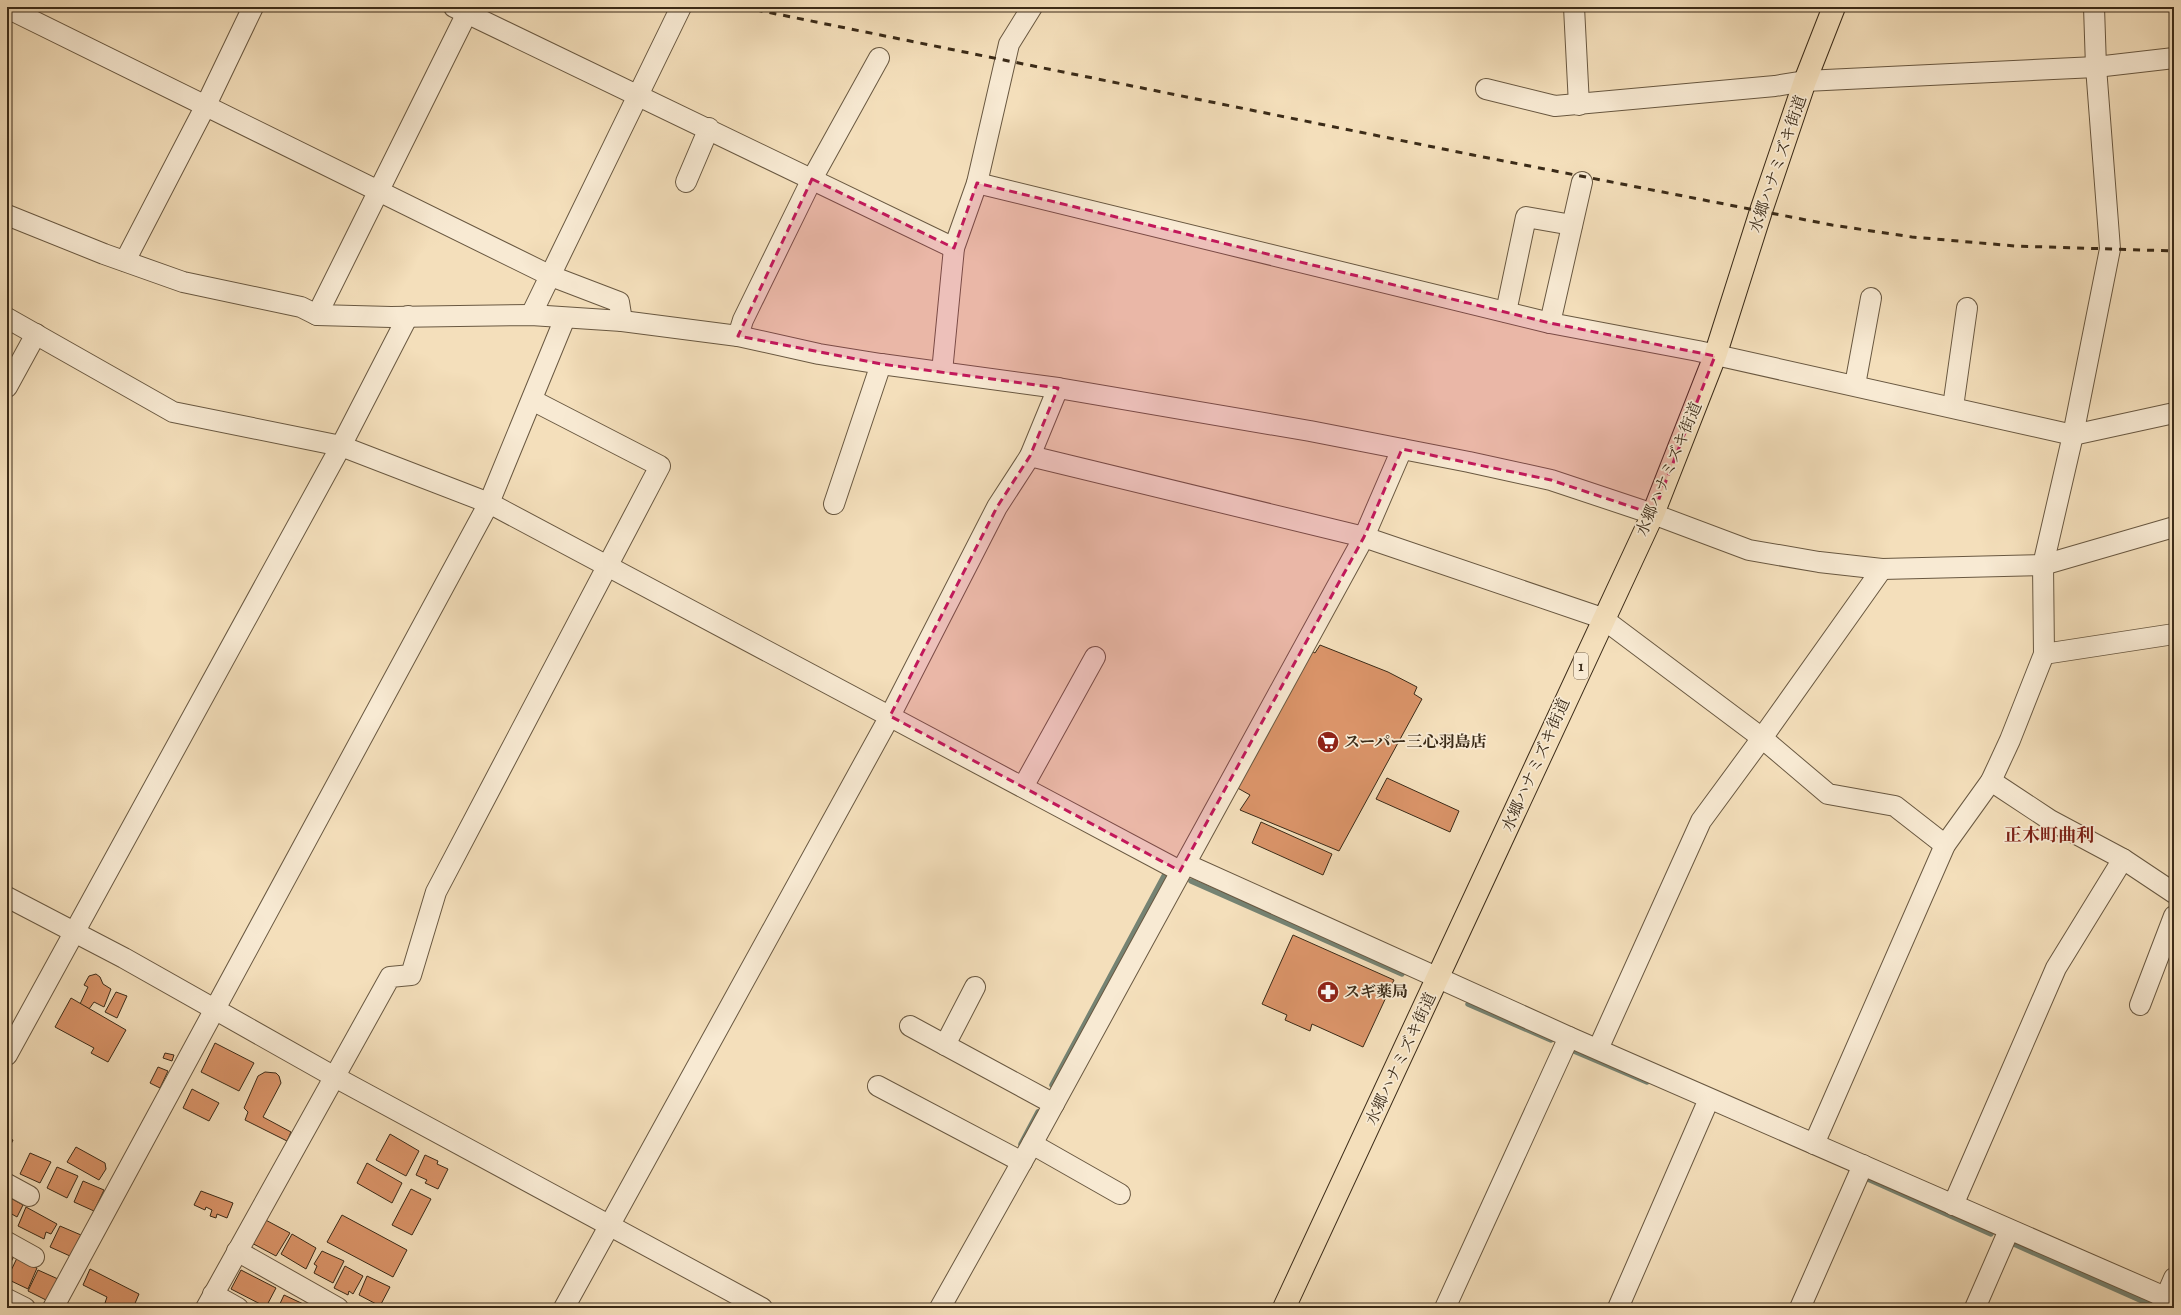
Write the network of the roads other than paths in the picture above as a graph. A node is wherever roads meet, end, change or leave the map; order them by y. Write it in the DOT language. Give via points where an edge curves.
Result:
graph roads {
  1 [pos="253,7"];
  2 [pos="681,7"];
  3 [pos="1032,7"];
  4 [pos="1574,7"];
  5 [pos="1834,7"];
  6 [pos="2094,7"];
  7 [pos="7,8"];
  8 [pos="461,10"];
  9 [pos="879,58"];
  10 [pos="2174,58"];
  11 [pos="2096,67"];
  12 [pos="1805,82"];
  13 [pos="1486,89"];
  14 [pos="639,94"];
  15 [pos="206,105"];
  16 [pos="1580,105"];
  17 [pos="709,128"];
  18 [pos="812,179"];
  19 [pos="686,182"];
  20 [pos="1582,182"];
  21 [pos="977,183"];
  22 [pos="378,191"];
  23 [pos="7,215"];
  24 [pos="1572,225"];
  25 [pos="954,248"];
  26 [pos="125,261"];
  27 [pos="551,276"];
  28 [pos="1871,298"];
  29 [pos="1967,308"];
  30 [pos="1506,312"];
  31 [pos="317,315"];
  32 [pos="530,315"];
  33 [pos="408,316"];
  34 [pos="7,318"];
  35 [pos="565,318"];
  36 [pos="622,321"];
  37 [pos="1550,323"];
  38 [pos="36,334"];
  39 [pos="738,336"];
  40 [pos="1715,356"];
  41 [pos="880,364"];
  42 [pos="942,372"];
  43 [pos="1855,385"];
  44 [pos="7,387"];
  45 [pos="1058,388"];
  46 [pos="532,400"];
  47 [pos="1953,407"];
  48 [pos="2174,413"];
  49 [pos="2073,435"];
  50 [pos="341,446"];
  51 [pos="1402,449"];
  52 [pos="1030,456"];
  53 [pos="489,503"];
  54 [pos="834,504"];
  55 [pos="1652,514"];
  56 [pos="2174,527"];
  57 [pos="1364,537"];
  58 [pos="608,565"];
  59 [pos="2043,565"];
  60 [pos="1882,569"];
  61 [pos="1602,618"];
  62 [pos="2174,634"];
  63 [pos="2044,654"];
  64 [pos="1095,657"];
  65 [pos="890,716"];
  66 [pos="1762,738"];
  67 [pos="1991,780"];
  68 [pos="1024,787"];
  69 [pos="1945,845"];
  70 [pos="2123,859"];
  71 [pos="1183,867"];
  72 [pos="2174,893"];
  73 [pos="7,897"];
  74 [pos="2174,916"];
  75 [pos="74,932"];
  76 [pos="1439,978"];
  77 [pos="975,987"];
  78 [pos="2140,1005"];
  79 [pos="216,1010"];
  80 [pos="910,1026"];
  81 [pos="1569,1037"];
  82 [pos="945,1045"];
  83 [pos="1598,1049"];
  84 [pos="7,1055"];
  85 [pos="333,1076"];
  86 [pos="878,1086"];
  87 [pos="1709,1099"];
  88 [pos="1054,1104"];
  89 [pos="1032,1144"];
  90 [pos="1814,1144"];
  91 [pos="1022,1162"];
  92 [pos="1863,1165"];
  93 [pos="7,1184"];
  94 [pos="1120,1194"];
  95 [pos="29,1196"];
  96 [pos="1953,1205"];
  97 [pos="609,1226"];
  98 [pos="2009,1230"];
  99 [pos="7,1242"];
  100 [pos="237,1251"];
  101 [pos="34,1257"];
  102 [pos="2174,1278"];
  103 [pos="7,1299"];
  104 [pos="210,1301"];
  105 [pos="2167,1302"];
  106 [pos="1451,1306"];
  107 [pos="25,1308"];
  108 [pos="53,1308"];
  109 [pos="238,1308"];
  110 [pos="338,1308"];
  111 [pos="564,1308"];
  112 [pos="762,1308"];
  113 [pos="940,1308"];
  114 [pos="1284,1308"];
  115 [pos="1618,1308"];
  116 [pos="1800,1308"];
  117 [pos="1975,1308"];
  1 -- 15 [label="street"];
  2 -- 14 [label="street"];
  3 -- 21 [label="street" via="1009,44"];
  4 -- 16 [label="street"];
  5 -- 12 [label="main road, 水郷ハナミズキ街道 / 1"];
  6 -- 11 [label="street"];
  7 -- 15 [label="street"];
  8 -- 14 [label="street"];
  8 -- 22 [label="street"];
  9 -- 18 [label="street"];
  10 -- 11 [label="street"];
  11 -- 12 [label="street"];
  11 -- 49 [label="street" via="2110,249"];
  12 -- 16 [label="street"];
  12 -- 40 [label="main road, 水郷ハナミズキ街道 / 1"];
  13 -- 16 [label="street" via="1555,106"];
  14 -- 17 [label="street"];
  14 -- 27 [label="street"];
  15 -- 22 [label="street"];
  15 -- 26 [label="street"];
  17 -- 18 [label="street"];
  17 -- 19 [label="street"];
  18 -- 25 [label="street"];
  18 -- 39 [label="street" via="743,320"];
  20 -- 24 [label="street"];
  21 -- 25 [label="street"];
  21 -- 30 [label="street"];
  22 -- 27 [label="street"];
  22 -- 31 [label="street"];
  23 -- 26 [label="street"];
  24 -- 30 [label="street" via="1526,217"];
  24 -- 37 [label="street"];
  25 -- 42 [label="street"];
  26 -- 31 [label="street" via="183,282 301,308"];
  27 -- 32 [label="street"];
  27 -- 36 [label="street" via="619,302"];
  28 -- 43 [label="street"];
  29 -- 47 [label="street"];
  30 -- 37 [label="street"];
  31 -- 33 [label="street"];
  32 -- 33 [label="street"];
  32 -- 35 [label="street"];
  33 -- 50 [label="street"];
  34 -- 38 [label="street"];
  35 -- 36 [label="street"];
  35 -- 46 [label="street"];
  36 -- 39 [label="street"];
  37 -- 40 [label="street"];
  38 -- 44 [label="street"];
  38 -- 50 [label="street" via="173,412"];
  39 -- 41 [label="street"];
  40 -- 43 [label="street"];
  40 -- 55 [label="main road, 水郷ハナミズキ街道 / 1"];
  41 -- 42 [label="street"];
  41 -- 54 [label="street"];
  42 -- 45 [label="street"];
  43 -- 47 [label="street"];
  45 -- 51 [label="street"];
  45 -- 52 [label="street"];
  46 -- 53 [label="street"];
  46 -- 58 [label="street" via="660,466"];
  47 -- 49 [label="street"];
  48 -- 49 [label="street"];
  49 -- 59 [label="street"];
  50 -- 53 [label="street"];
  50 -- 75 [label="street"];
  51 -- 55 [label="street" via="1551,480"];
  51 -- 57 [label="street"];
  52 -- 57 [label="street"];
  52 -- 65 [label="street" via="997,507"];
  53 -- 58 [label="street"];
  53 -- 79 [label="street"];
  55 -- 60 [label="street" via="1750,550 1819,562"];
  55 -- 61 [label="main road, 水郷ハナミズキ街道 / 1"];
  56 -- 59 [label="street"];
  57 -- 61 [label="street"];
  57 -- 71 [label="street"];
  58 -- 65 [label="street"];
  58 -- 85 [label="street" via="436,892 411,975 390,976"];
  59 -- 60 [label="street"];
  59 -- 63 [label="street"];
  60 -- 66 [label="street"];
  61 -- 66 [label="street"];
  61 -- 76 [label="main road, 水郷ハナミズキ街道 / 1"];
  62 -- 63 [label="street"];
  63 -- 67 [label="street" via="2010,740"];
  64 -- 68 [label="street"];
  65 -- 68 [label="street"];
  65 -- 97 [label="street"];
  66 -- 69 [label="street" via="1828,794 1895,806"];
  66 -- 83 [label="street" via="1701,821"];
  67 -- 69 [label="street"];
  67 -- 70 [label="street" via="2050,820"];
  68 -- 71 [label="street"];
  69 -- 90 [label="street"];
  70 -- 72 [label="street"];
  70 -- 96 [label="street" via="2056,968"];
  71 -- 76 [label="street"];
  71 -- 88 [label="street"];
  73 -- 75 [label="street"];
  74 -- 78 [label="street"];
  75 -- 79 [label="street"];
  75 -- 84 [label="street"];
  76 -- 81 [label="street"];
  76 -- 114 [label="main road, 水郷ハナミズキ街道 / 1"];
  77 -- 82 [label="street"];
  79 -- 85 [label="street"];
  79 -- 108 [label="street"];
  80 -- 82 [label="street"];
  81 -- 83 [label="street"];
  81 -- 106 [label="street"];
  82 -- 88 [label="street"];
  83 -- 87 [label="street"];
  85 -- 97 [label="street"];
  85 -- 100 [label="street"];
  86 -- 91 [label="street"];
  87 -- 90 [label="street"];
  87 -- 115 [label="street"];
  88 -- 89 [label="street"];
  89 -- 91 [label="street"];
  89 -- 94 [label="street"];
  90 -- 92 [label="street"];
  91 -- 113 [label="street"];
  92 -- 96 [label="street"];
  92 -- 116 [label="street"];
  93 -- 95 [label="street"];
  96 -- 98 [label="street"];
  97 -- 111 [label="street"];
  97 -- 112 [label="street"];
  98 -- 105 [label="street"];
  98 -- 117 [label="street"];
  99 -- 101 [label="street"];
  100 -- 104 [label="street"];
  100 -- 110 [label="street"];
  102 -- 105 [label="street"];
  103 -- 107 [label="street"];
  104 -- 109 [label="street"];
}
